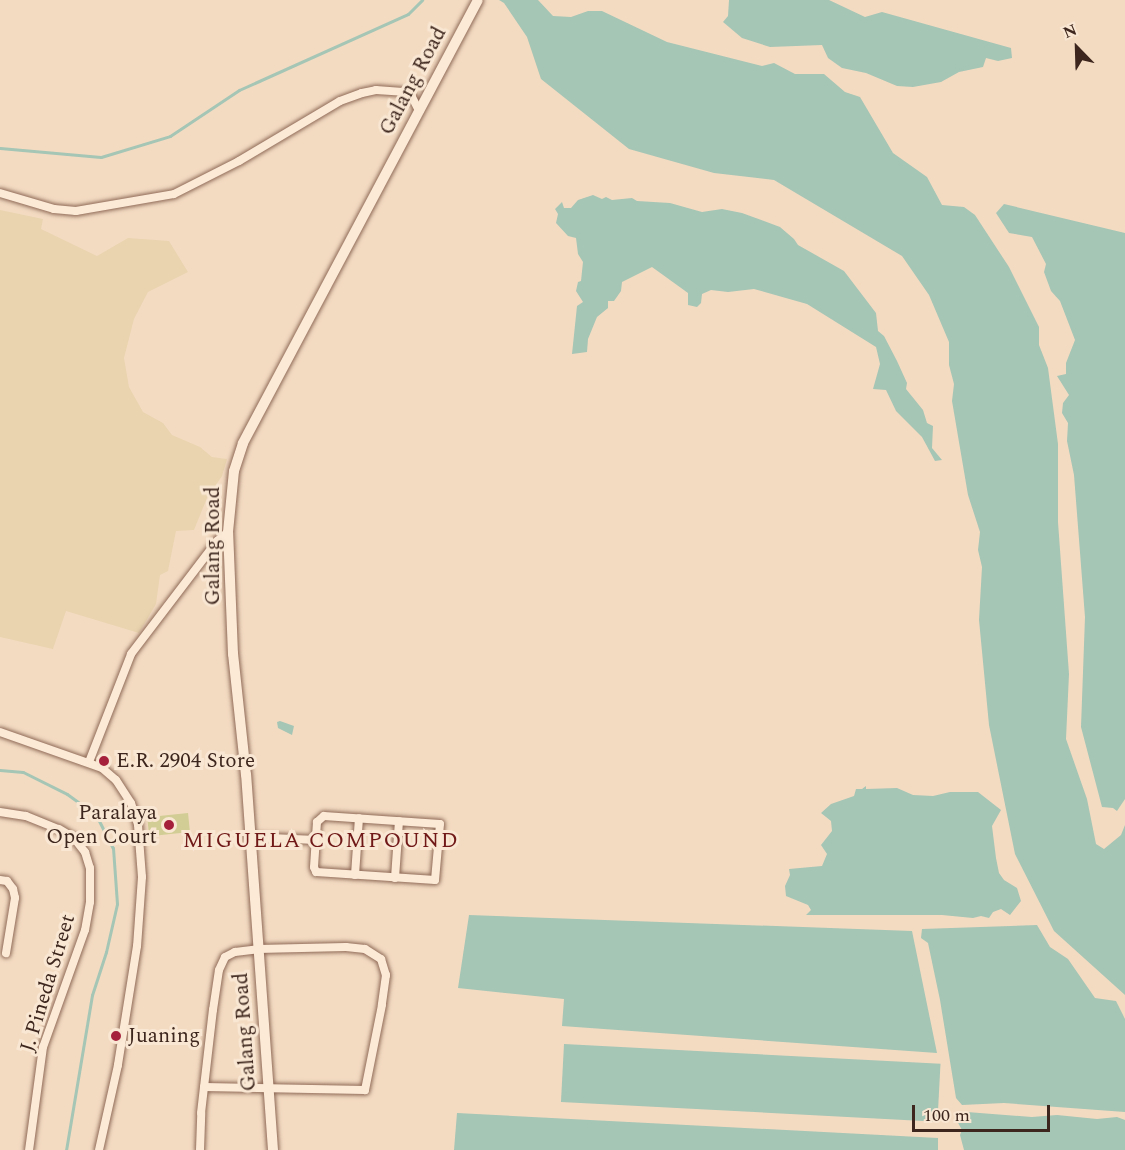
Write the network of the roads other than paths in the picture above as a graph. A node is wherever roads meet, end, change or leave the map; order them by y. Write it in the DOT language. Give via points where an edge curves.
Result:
graph roads {
  1 [pos="478,0"];
  2 [pos="421,106"];
  3 [pos="0,193"];
  4 [pos="228,532"];
  5 [pos="0,732"];
  6 [pos="88,762"];
  7 [pos="0,812"];
  8 [pos="359,818"];
  9 [pos="399,821"];
  10 [pos="248,837"];
  11 [pos="316,840"];
  12 [pos="356,875"];
  13 [pos="395,878"];
  14 [pos="0,880"];
  15 [pos="258,949"];
  16 [pos="6,953"];
  17 [pos="204,1087"];
  18 [pos="268,1089"];
  19 [pos="29,1150"];
  20 [pos="101,1150"];
  21 [pos="200,1150"];
  22 [pos="273,1150"];
  1 -- 2 [label="street, Galang Road"];
  2 -- 3 [label="street" via="403,92 362,93 340,101 174,194 76,211 54,209"];
  2 -- 4 [label="street, Galang Road" via="243,443 234,471"];
  4 -- 6 [label="street" via="217,541 131,654"];
  4 -- 10 [label="street, Galang Road"];
  5 -- 6 [label="street"];
  6 -- 20 [label="street" via="116,780 131,803 138,825 142,877 137,946"];
  7 -- 19 [label="street, J. Pineda Street" via="26,816 60,829 86,852 90,868 85,930 43,1047"];
  8 -- 9 [label="street"];
  8 -- 11 [label="street" via="321,817"];
  8 -- 12 [label="street"];
  9 -- 13 [label="street"];
  9 -- 13 [label="street" via="440,824 435,880"];
  10 -- 11 [label="street"];
  10 -- 15 [label="street, Galang Road"];
  11 -- 12 [label="street" via="316,872"];
  12 -- 13 [label="street"];
  14 -- 16 [label="street" via="7,881 15,898"];
  15 -- 17 [label="street" via="229,954 219,970"];
  15 -- 18 [label="street, Galang Road"];
  15 -- 18 [label="street" via="365,949 381,959 386,975 365,1090"];
  17 -- 18 [label="street"];
  17 -- 21 [label="street"];
  18 -- 22 [label="street, Galang Road"];
}
